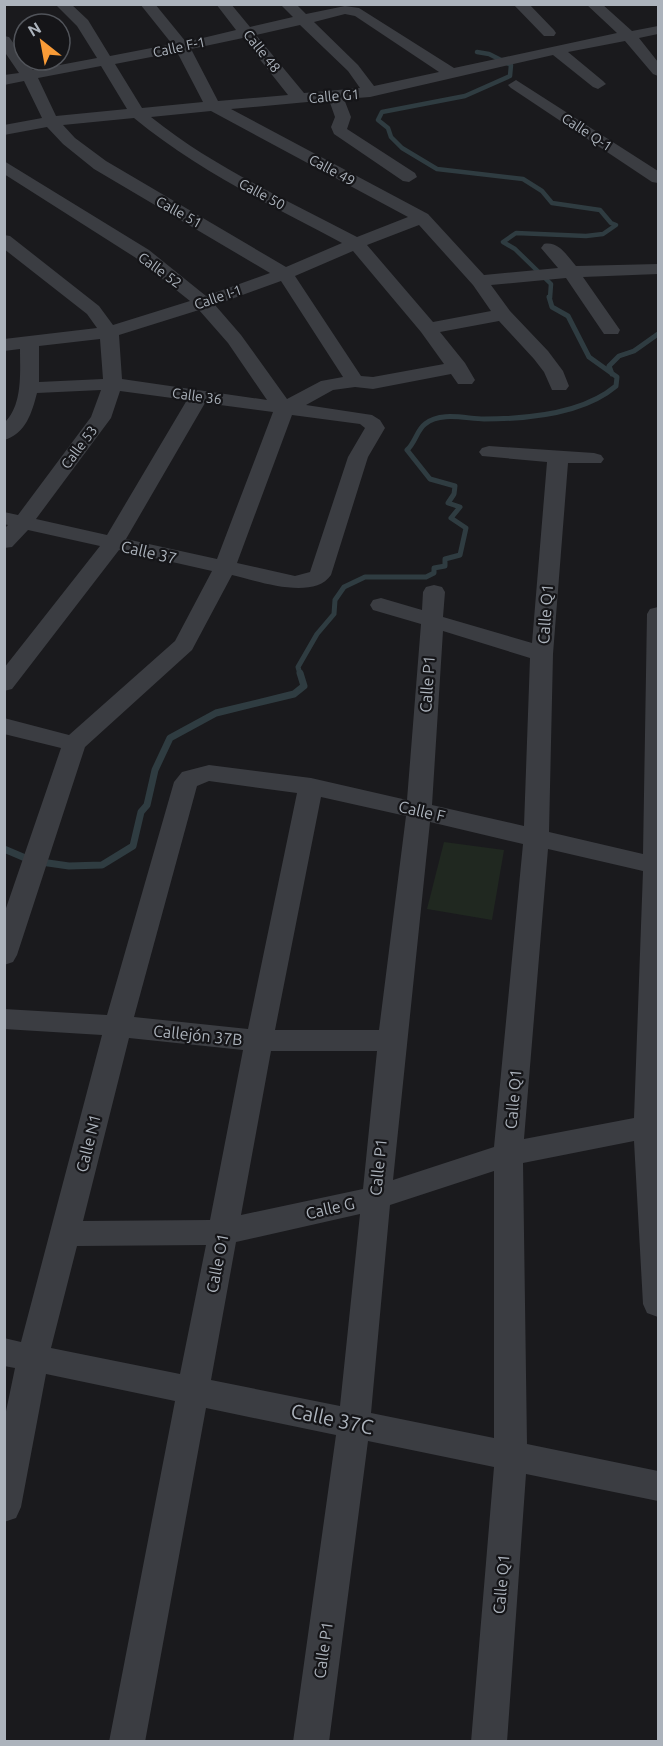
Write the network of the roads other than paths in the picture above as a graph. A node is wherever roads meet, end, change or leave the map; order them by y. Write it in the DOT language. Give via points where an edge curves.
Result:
graph roads {
  1 [pos="62,4"];
  2 [pos="147,4"];
  3 [pos="223,4"];
  4 [pos="287,4"];
  5 [pos="520,4"];
  6 [pos="593,4"];
  7 [pos="304,20"];
  8 [pos="658,30"];
  9 [pos="248,32"];
  10 [pos="549,33"];
  11 [pos="628,36"];
  12 [pos="4,40"];
  13 [pos="182,47"];
  14 [pos="556,50"];
  15 [pos="106,62"];
  16 [pos="658,71"];
  17 [pos="452,74"];
  18 [pos="29,75"];
  19 [pos="4,80"];
  20 [pos="598,84"];
  21 [pos="516,86"];
  22 [pos="370,92"];
  23 [pos="335,95"];
  24 [pos="300,99"];
  25 [pos="213,106"];
  26 [pos="137,113"];
  27 [pos="51,121"];
  28 [pos="4,130"];
  29 [pos="4,166"];
  30 [pos="409,177"];
  31 [pos="658,178"];
  32 [pos="422,218"];
  33 [pos="4,240"];
  34 [pos="356,243"];
  35 [pos="550,248"];
  36 [pos="658,269"];
  37 [pos="571,272"];
  38 [pos="285,274"];
  39 [pos="479,281"];
  40 [pos="202,303"];
  41 [pos="503,315"];
  42 [pos="428,328"];
  43 [pos="611,330"];
  44 [pos="109,332"];
  45 [pos="30,342"];
  46 [pos="6,343"];
  47 [pos="355,381"];
  48 [pos="113,384"];
  49 [pos="559,386"];
  50 [pos="29,388"];
  51 [pos="199,396"];
  52 [pos="284,409"];
  53 [pos="4,434"];
  54 [pos="489,452"];
  55 [pos="558,456"];
  56 [pos="594,459"];
  57 [pos="14,520"];
  58 [pos="4,542"];
  59 [pos="113,543"];
  60 [pos="224,569"];
  61 [pos="295,584"];
  62 [pos="381,605"];
  63 [pos="433,606"];
  64 [pos="658,614"];
  65 [pos="542,654"];
  66 [pos="4,684"];
  67 [pos="4,726"];
  68 [pos="74,744"];
  69 [pos="186,782"];
  70 [pos="311,786"];
  71 [pos="419,811"];
  72 [pos="536,838"];
  73 [pos="657,866"];
  74 [pos="4,955"];
  75 [pos="4,1019"];
  76 [pos="118,1026"];
  77 [pos="392,1040"];
  78 [pos="259,1041"];
  79 [pos="653,1125"];
  80 [pos="508,1154"];
  81 [pos="375,1198"];
  82 [pos="222,1232"];
  83 [pos="65,1234"];
  84 [pos="658,1304"];
  85 [pos="19,1355"];
  86 [pos="193,1390"];
  87 [pos="354,1424"];
  88 [pos="511,1456"];
  89 [pos="658,1486"];
  90 [pos="4,1507"];
  91 [pos="127,1742"];
  92 [pos="311,1742"];
  93 [pos="489,1742"];
  1 -- 15 [label="street, Calle 50" via="83,23"];
  2 -- 13 [label="street"];
  3 -- 9 [label="street, Calle 48"];
  4 -- 7 [label="street"];
  5 -- 10 [label="street"];
  6 -- 11 [label="street"];
  7 -- 9 [label="street, Calle F-1"];
  7 -- 17 [label="street, Calle F-1" via="353,10"];
  7 -- 22 [label="street" via="353,68"];
  8 -- 11 [label="street, Calle G1"];
  9 -- 13 [label="street, Calle F-1"];
  9 -- 24 [label="street, Calle 48"];
  11 -- 14 [label="street, Calle G1"];
  11 -- 16 [label="street"];
  12 -- 18 [label="street, Calle 51"];
  13 -- 15 [label="street, Calle F-1"];
  13 -- 25 [label="street"];
  14 -- 17 [label="street, Calle G1"];
  14 -- 20 [label="street"];
  15 -- 18 [label="street, Calle F-1"];
  15 -- 26 [label="street, Calle 50"];
  17 -- 22 [label="street, Calle G1"];
  18 -- 19 [label="street, Calle F-1"];
  18 -- 27 [label="street, Calle 51"];
  21 -- 31 [label="street, Calle Q-1"];
  22 -- 23 [label="street, Calle G1"];
  23 -- 24 [label="street, Calle G1"];
  23 -- 30 [label="street" via="343,117 340,131"];
  24 -- 25 [label="street, Calle G1"];
  25 -- 26 [label="street, Calle G1"];
  25 -- 32 [label="street, Calle 49"];
  26 -- 27 [label="street, Calle G1"];
  26 -- 34 [label="street, Calle 50" via="213,168"];
  27 -- 28 [label="street, Calle G1"];
  27 -- 38 [label="street, Calle 51" via="100,165"];
  29 -- 40 [label="street, Calle 52" via="149,260"];
  32 -- 34 [label="street, Calle I-1"];
  32 -- 39 [label="street, Calle 49"];
  33 -- 44 [label="street" via="93,310"];
  34 -- 38 [label="street, Calle I-1"];
  34 -- 42 [label="street, Calle 50"];
  35 -- 37 [label="street"];
  36 -- 37 [label="street"];
  37 -- 39 [label="street"];
  37 -- 43 [label="street"];
  38 -- 40 [label="street, Calle I-1"];
  38 -- 47 [label="street, Calle 51"];
  39 -- 41 [label="street, Calle 49"];
  40 -- 44 [label="street, Calle I-1"];
  40 -- 52 [label="street, Calle 52" via="216,316"];
  41 -- 42 [label="street"];
  41 -- 49 [label="street, Calle 49" via="553,371"];
  42 -- 47 [label="street, Calle 50" via="462,374 373,383"];
  44 -- 45 [label="street, Calle I-1"];
  44 -- 48 [label="street, Calle 53"];
  45 -- 46 [label="street, Calle I-1"];
  45 -- 50 [label="street"];
  47 -- 52 [label="street" via="328,385"];
  48 -- 50 [label="street, Calle 36"];
  48 -- 51 [label="street, Calle 36"];
  48 -- 57 [label="street, Calle 53" via="101,418"];
  50 -- 53 [label="street" via="20,418"];
  51 -- 52 [label="street, Calle 36"];
  51 -- 59 [label="street"];
  52 -- 60 [label="street"];
  52 -- 61 [label="street, Calle 36" via="365,419 375,428 358,457 320,575"];
  54 -- 55 [label="street"];
  55 -- 56 [label="street"];
  55 -- 65 [label="street, Calle Q1"];
  57 -- 58 [label="street, Calle 53"];
  57 -- 59 [label="street, Calle 37"];
  59 -- 60 [label="street, Calle 37"];
  59 -- 66 [label="street"];
  60 -- 61 [label="street, Calle 37"];
  60 -- 68 [label="street" via="184,645"];
  62 -- 63 [label="street"];
  63 -- 65 [label="street"];
  63 -- 71 [label="street, Calle P1"];
  64 -- 73 [label="street"];
  65 -- 72 [label="street, Calle Q1"];
  67 -- 68 [label="street"];
  68 -- 74 [label="street"];
  69 -- 70 [label="street, Calle F" via="209,773"];
  69 -- 76 [label="street, Calle N1"];
  70 -- 71 [label="street, Calle F"];
  70 -- 78 [label="street, Calle O1"];
  71 -- 72 [label="street, Calle F"];
  71 -- 77 [label="street, Calle P1"];
  72 -- 73 [label="street, Calle F"];
  72 -- 80 [label="street, Calle Q1"];
  73 -- 79 [label="street"];
  75 -- 76 [label="street, Callejón 37B"];
  76 -- 78 [label="street, Callejón 37B"];
  76 -- 83 [label="street, Calle N1"];
  77 -- 78 [label="street, Callejón 37B"];
  77 -- 81 [label="street, Calle P1"];
  78 -- 82 [label="street, Calle O1"];
  79 -- 80 [label="street, Calle G"];
  79 -- 84 [label="street"];
  80 -- 81 [label="street, Calle G"];
  80 -- 88 [label="street, Calle Q1"];
  81 -- 82 [label="street, Calle G"];
  81 -- 87 [label="street, Calle P1"];
  82 -- 83 [label="street, Calle G"];
  82 -- 86 [label="street, Calle O1"];
  83 -- 85 [label="street, Calle N1"];
  85 -- 86 [label="street, Calle 37C"];
  85 -- 90 [label="street, Calle N1"];
  86 -- 87 [label="street, Calle 37C"];
  86 -- 91 [label="street, Calle O1"];
  87 -- 88 [label="street, Calle 37C"];
  87 -- 92 [label="street, Calle P1"];
  88 -- 89 [label="street, Calle 37C"];
  88 -- 93 [label="street, Calle Q1"];
}
